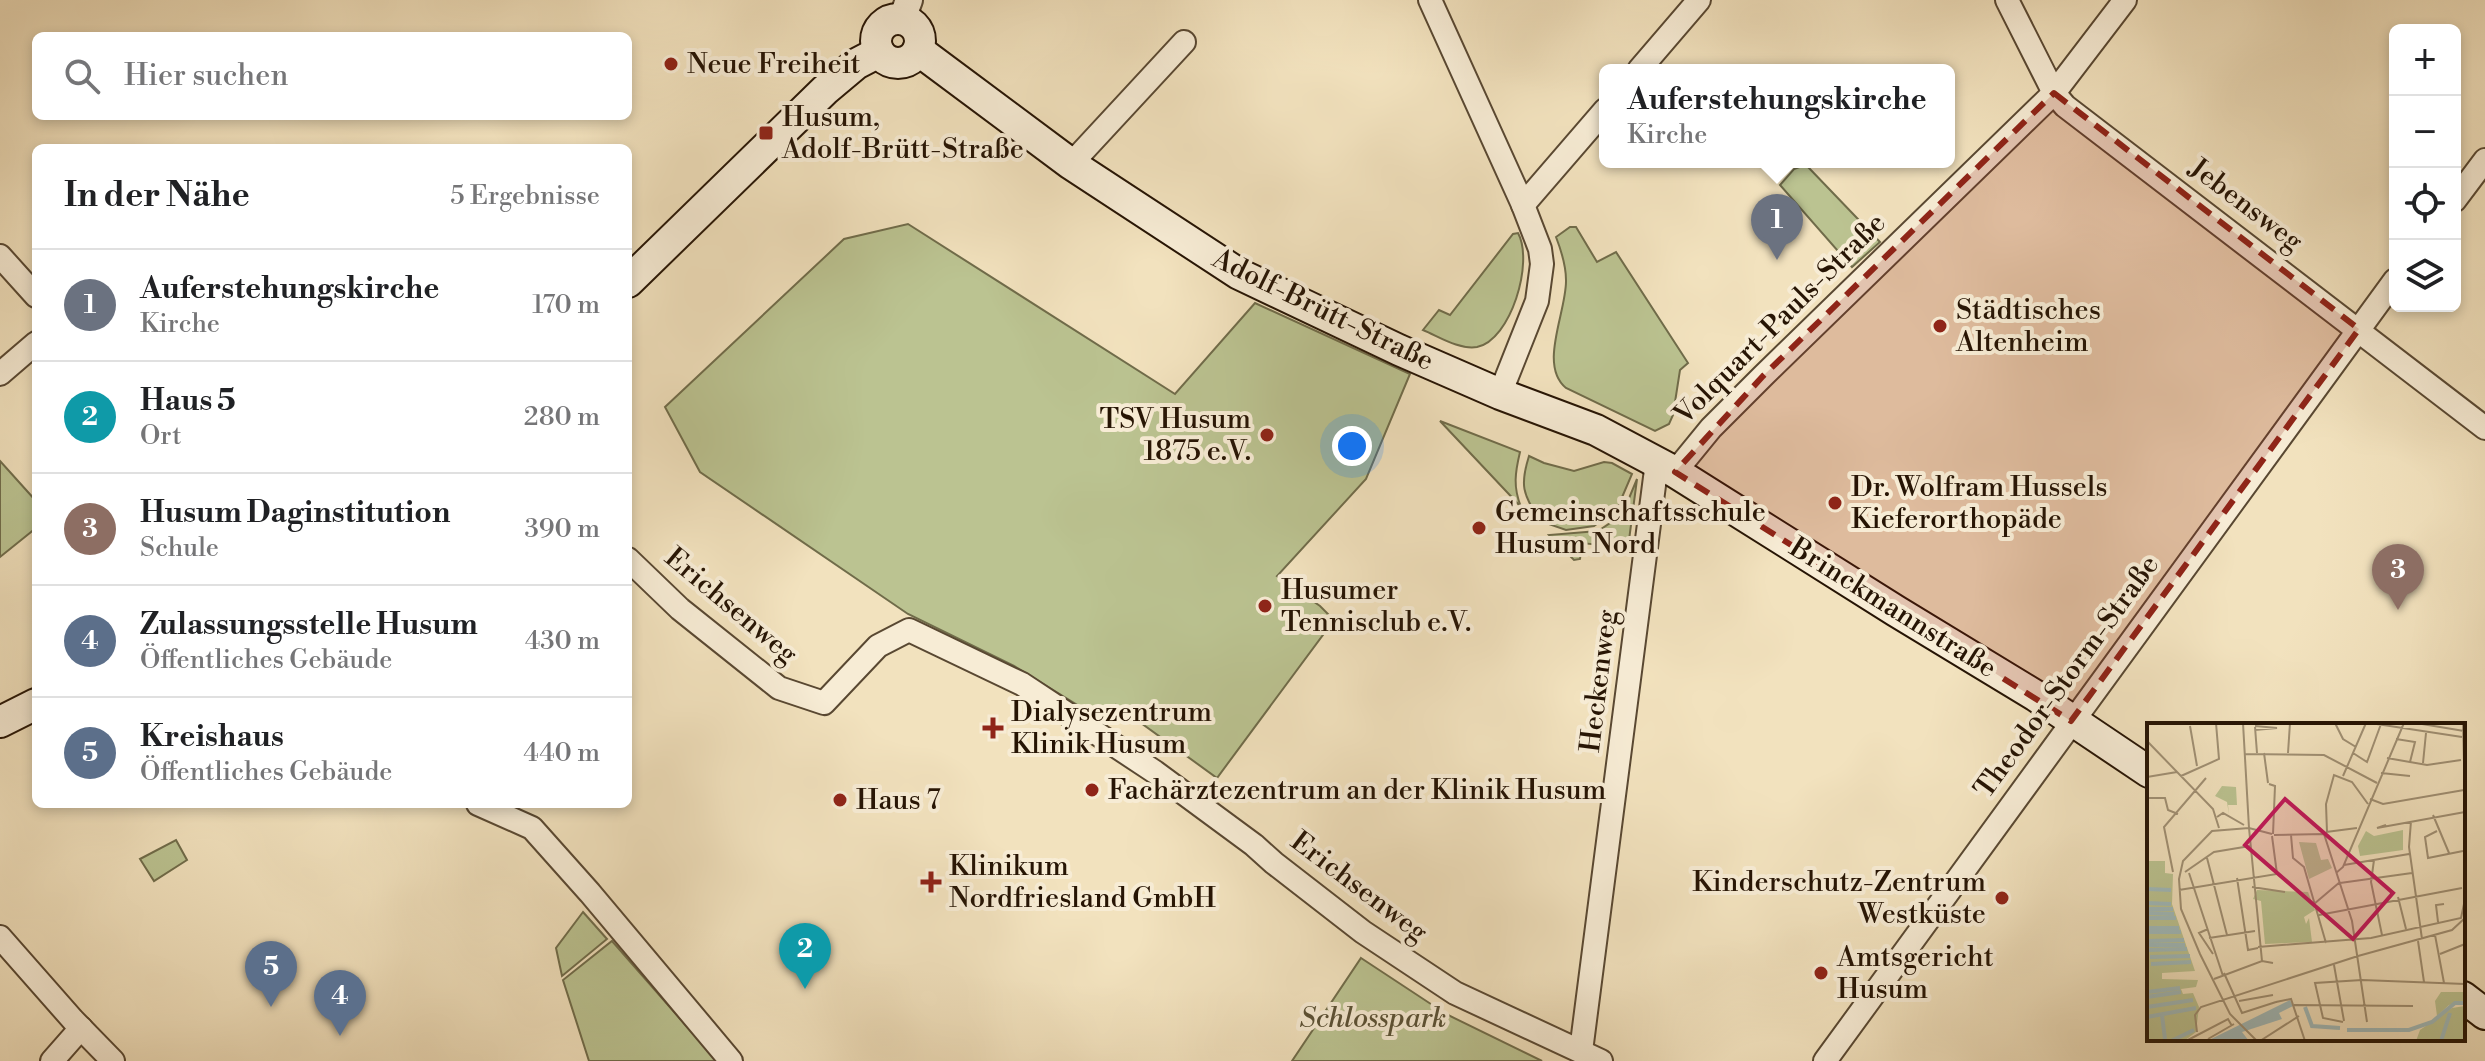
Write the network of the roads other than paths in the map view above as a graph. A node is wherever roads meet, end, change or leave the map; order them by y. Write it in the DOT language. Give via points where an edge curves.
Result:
graph roads {
  1 [pos="1430,0"];
  2 [pos="1699,0"];
  3 [pos="2007,0"];
  4 [pos="2125,0"];
  5 [pos="906,9"];
  6 [pos="1184,42"];
  7 [pos="918,50"];
  8 [pos="879,52"];
  9 [pos="1644,64"];
  10 [pos="2054,93"];
  11 [pos="1599,117"];
  12 [pos="2485,160"];
  13 [pos="1071,164"];
  14 [pos="2461,192"];
  15 [pos="1523,205"];
  16 [pos="0,256"];
  17 [pos="632,278"];
  18 [pos="2389,288"];
  19 [pos="32,292"];
  20 [pos="2359,329"];
  21 [pos="32,346"];
  22 [pos="0,374"];
  23 [pos="1500,394"];
  24 [pos="2485,428"];
  25 [pos="1666,467"];
  26 [pos="632,563"];
  27 [pos="32,706"];
  28 [pos="2071,721"];
  29 [pos="0,722"];
  30 [pos="2147,771"];
  31 [pos="487,808"];
  32 [pos="0,937"];
  33 [pos="2465,999"];
  34 [pos="2485,1014"];
  35 [pos="81,1028"];
  36 [pos="1591,1056"];
  37 [pos="52,1061"];
  38 [pos="113,1061"];
  39 [pos="731,1061"];
  40 [pos="1825,1061"];
  1 -- 15 [label="street"];
  2 -- 9 [label="street"];
  3 -- 10 [label="street, Jebensweg"];
  4 -- 10 [label="street, Volquart-Pauls-Straße"];
  5 -- 7 [label="main road, Adolf-Brütt-Straße" via="918,32"];
  5 -- 8 [label="main road, Adolf-Brütt-Straße" via="877,31"];
  6 -- 13 [label="street"];
  7 -- 8 [label="main road" via="912,58 894,63"];
  7 -- 13 [label="main road, Adolf-Brütt-Straße"];
  8 -- 17 [label="main road" via="825,90"];
  10 -- 20 [label="street, Jebensweg"];
  10 -- 25 [label="street, Volquart-Pauls-Straße"];
  11 -- 15 [label="street"];
  12 -- 14 [label="street"];
  13 -- 23 [label="main road, Adolf-Brütt-Straße" via="1239,274"];
  15 -- 23 [label="street" via="1540,249 1541,281"];
  16 -- 19 [label="street"];
  18 -- 20 [label="street, Theodor-Storm-Straße"];
  20 -- 24 [label="street, Jebensweg"];
  20 -- 28 [label="street, Theodor-Storm-Straße"];
  21 -- 22 [label="street"];
  23 -- 25 [label="main road, Brinckmannstraße" via="1596,430"];
  25 -- 28 [label="main road, Brinckmannstraße"];
  25 -- 36 [label="street, Heckenweg"];
  26 -- 36 [label="street, Erichsenweg" via="680,609 779,688 824,703 878,646 909,630 1022,684 1195,800 1363,932 1455,993"];
  27 -- 29 [label="main road"];
  28 -- 30 [label="main road, Brinckmannstraße"];
  28 -- 40 [label="street, Theodor-Storm-Straße"];
  31 -- 39 [label="street" via="532,828"];
  32 -- 35 [label="street"];
  33 -- 34 [label="main road"];
  35 -- 37 [label="street"];
  35 -- 38 [label="street"];
}
